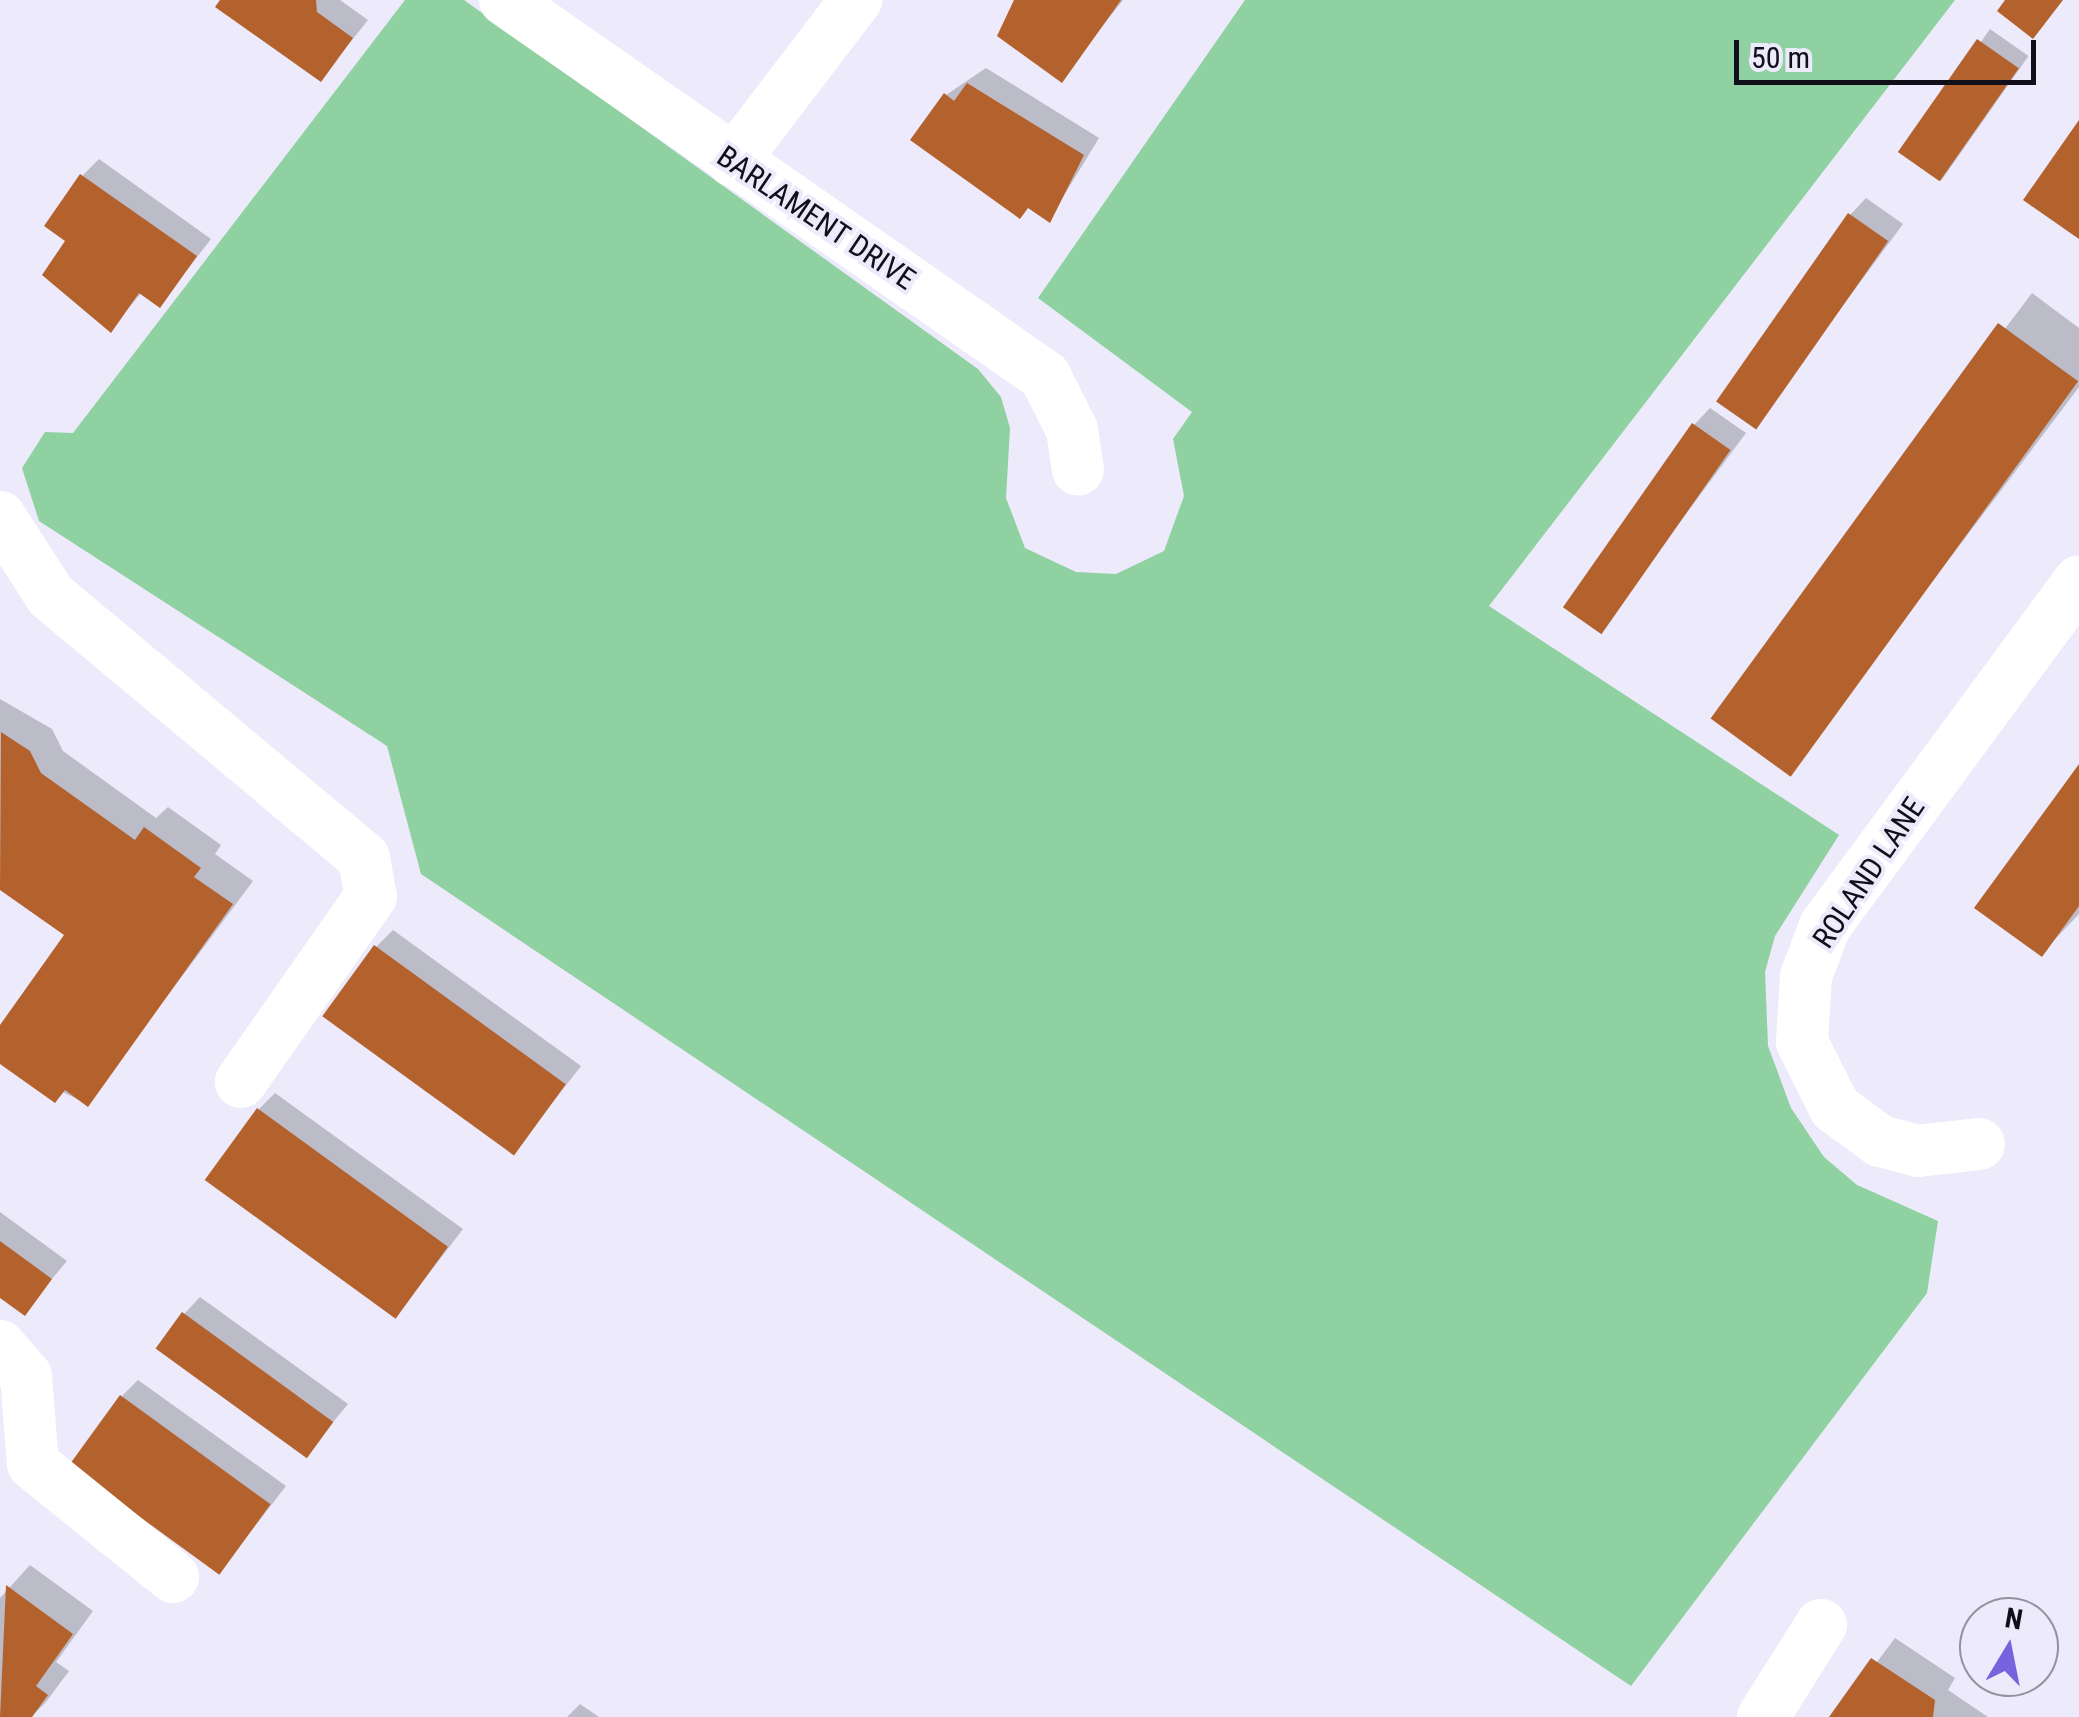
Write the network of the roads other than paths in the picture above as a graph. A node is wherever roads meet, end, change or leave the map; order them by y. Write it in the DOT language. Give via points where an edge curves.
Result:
graph roads {
  1 [pos="506,0"];
  2 [pos="856,0"];
  3 [pos="732,161"];
  4 [pos="1078,470"];
  5 [pos="0,517"];
  6 [pos="2079,582"];
  7 [pos="241,1082"];
  8 [pos="1979,1144"];
  9 [pos="0,1346"];
  10 [pos="172,1576"];
  11 [pos="1821,1625"];
  12 [pos="1763,1717"];
  1 -- 3 [label="street, BARLAMENT DRIVE"];
  2 -- 3 [label="street"];
  3 -- 4 [label="street, BARLAMENT DRIVE" via="1044,376 1060,398"];
  5 -- 7 [label="street" via="51,596 364,858 371,896"];
  6 -- 8 [label="street, ROLAND LANE" via="1826,926 1806,976 1802,1042 1835,1108 1880,1141 1918,1152"];
  9 -- 10 [label="street" via="26,1376 33,1464"];
  11 -- 12 [label="street"];
}
